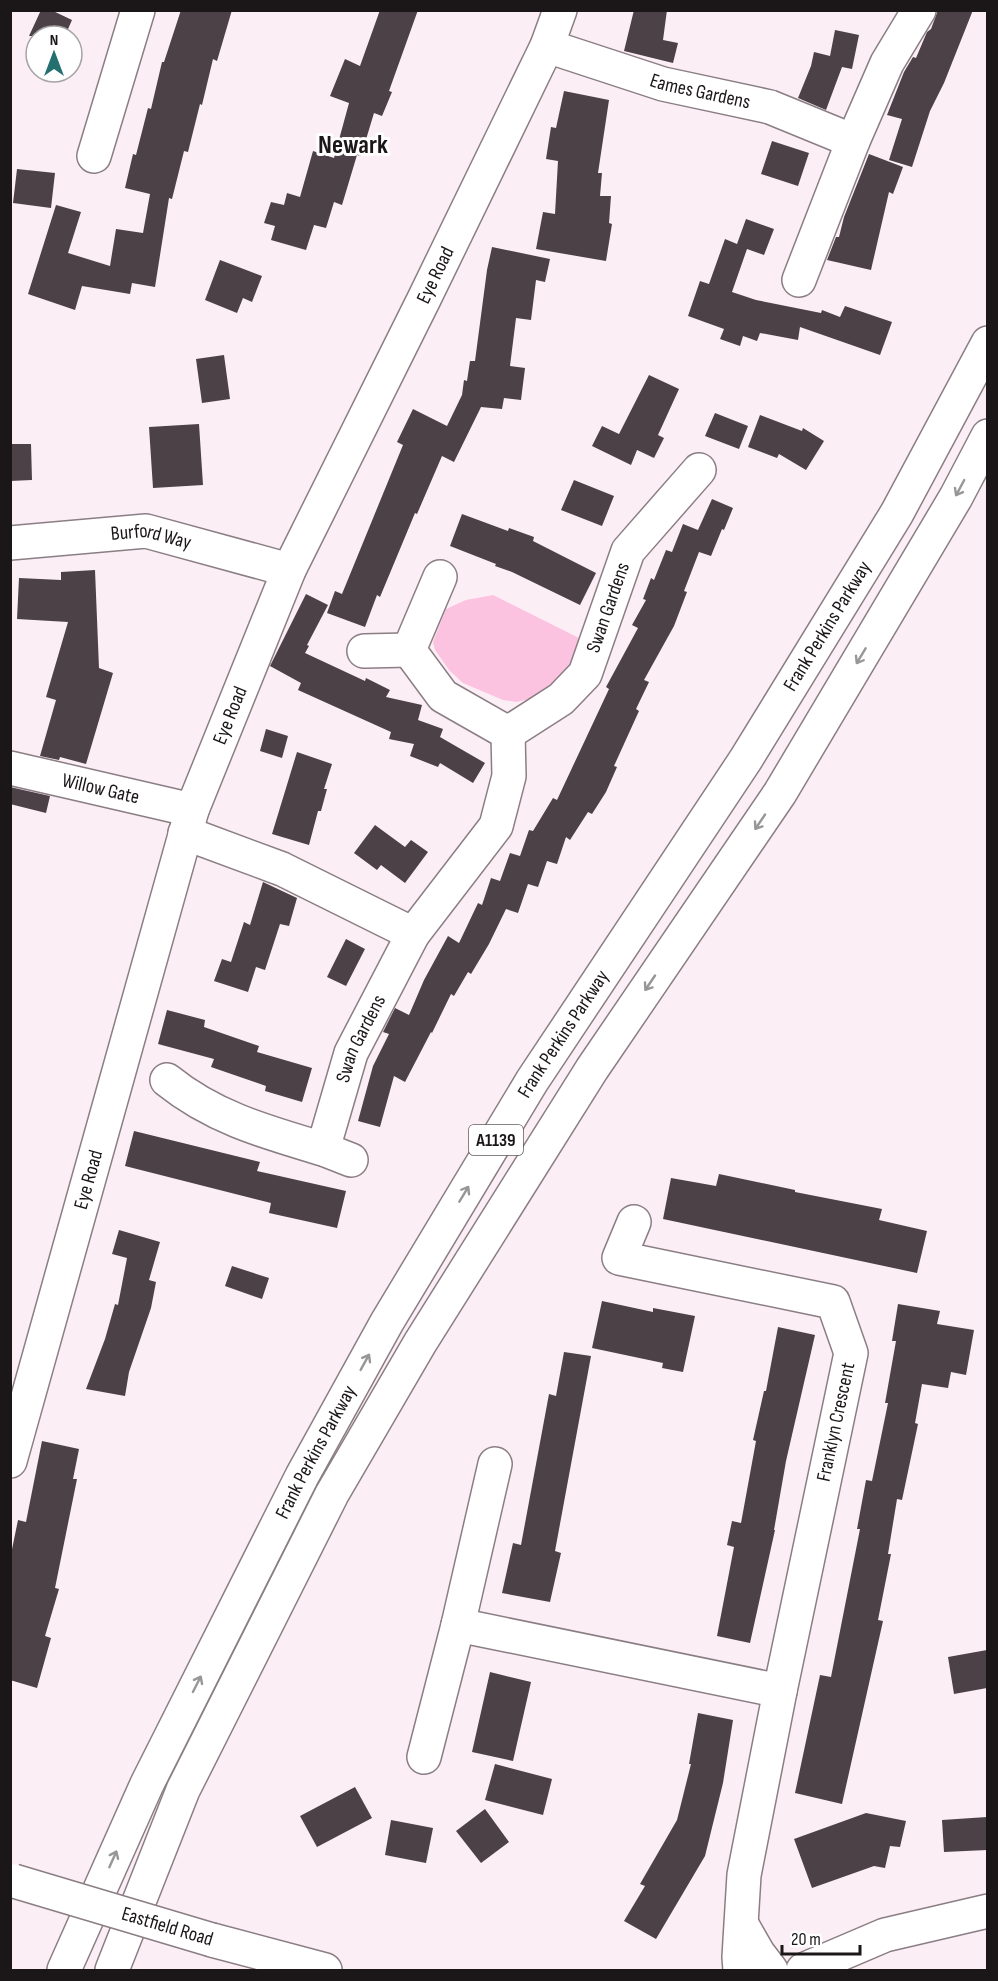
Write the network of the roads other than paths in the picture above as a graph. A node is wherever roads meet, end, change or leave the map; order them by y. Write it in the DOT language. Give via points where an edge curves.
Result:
graph roads {
  1 [pos="138,10"];
  2 [pos="560,10"];
  3 [pos="919,10"];
  4 [pos="547,46"];
  5 [pos="853,141"];
  6 [pos="94,156"];
  7 [pos="799,280"];
  8 [pos="987,343"];
  9 [pos="987,436"];
  10 [pos="699,470"];
  11 [pos="10,543"];
  12 [pos="289,570"];
  13 [pos="440,577"];
  14 [pos="409,650"];
  15 [pos="364,651"];
  16 [pos="508,733"];
  17 [pos="10,768"];
  18 [pos="189,821"];
  19 [pos="413,934"];
  20 [pos="167,1080"];
  21 [pos="634,1222"];
  22 [pos="10,1461"];
  23 [pos="495,1464"];
  24 [pos="458,1625"];
  25 [pos="780,1691"];
  26 [pos="424,1757"];
  27 [pos="12,1881"];
  28 [pos="987,1911"];
  29 [pos="742,1925"];
  30 [pos="885,1935"];
  31 [pos="64,1971"];
  32 [pos="112,1971"];
  33 [pos="325,1971"];
  34 [pos="740,1971"];
  35 [pos="771,1971"];
  36 [pos="803,1971"];
  37 [pos="851,1971"];
  1 -- 6 [label="main road"];
  2 -- 4 [label="main road, Eye Road"];
  3 -- 5 [label="main road" via="887,63"];
  4 -- 5 [label="main road, Eames Gardens" via="663,84 770,107"];
  4 -- 12 [label="main road, Eye Road"];
  5 -- 7 [label="main road"];
  31 -- 8 [label="main road, Frank Perkins Parkway / A1139, one-way" via="147,1784 302,1476 387,1322 532,1081 746,759 885,532"];
  9 -- 32 [label="main road, Frank Perkins Parkway / A1139, one-way" via="956,497 780,793 592,1069 420,1343 332,1494 183,1790"];
  10 -- 16 [label="main road, Swan Gardens" via="628,551 585,674 561,699"];
  11 -- 12 [label="main road, Burford Way" via="146,531"];
  12 -- 18 [label="main road, Eye Road"];
  13 -- 14 [label="main road"];
  14 -- 15 [label="main road"];
  14 -- 16 [label="main road" via="443,696"];
  16 -- 19 [label="main road, Swan Gardens" via="509,776 496,826"];
  17 -- 18 [label="main road, Willow Gate"];
  18 -- 19 [label="main road"];
  18 -- 22 [label="main road, Eye Road"];
  19 -- 20 [label="main road, Swan Gardens" via="351,1053 337,1155 250,1127 205,1107"];
  21 -- 25 [label="main road, Franklyn Crescent" via="619,1258 833,1302 851,1353"];
  23 -- 24 [label="main road"];
  24 -- 25 [label="main road"];
  24 -- 26 [label="main road"];
  25 -- 29 [label="main road, Franklyn Crescent" via="744,1875"];
  27 -- 33 [label="main road, Eastfield Road, bridge"];
  28 -- 30 [label="main road"];
  29 -- 34 [label="main road, Franklyn Crescent"];
  29 -- 35 [label="main road"];
  30 -- 36 [label="main road"];
  30 -- 37 [label="main road"];
}
